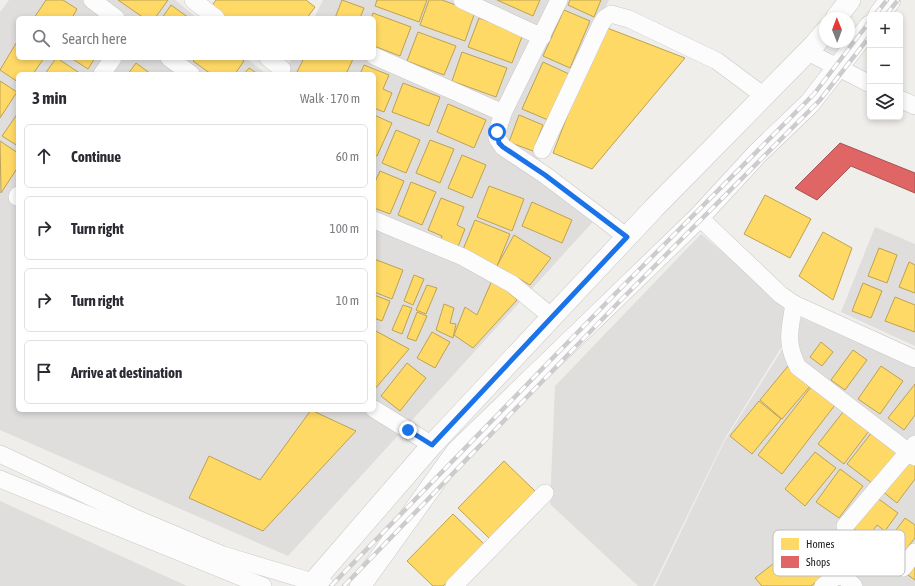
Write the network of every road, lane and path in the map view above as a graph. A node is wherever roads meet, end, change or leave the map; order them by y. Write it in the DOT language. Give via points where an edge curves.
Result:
graph roads {
  1 [pos="92,0"];
  2 [pos="193,0"];
  3 [pos="462,0"];
  4 [pos="559,0"];
  5 [pos="850,0"];
  6 [pos="890,0"];
  7 [pos="841,12"];
  8 [pos="880,12"];
  9 [pos="113,16"];
  10 [pos="213,16"];
  11 [pos="867,30"];
  12 [pos="542,37"];
  13 [pos="819,39"];
  14 [pos="808,52"];
  15 [pos="376,57"];
  16 [pos="112,60"];
  17 [pos="172,60"];
  18 [pos="271,60"];
  19 [pos="837,68"];
  20 [pos="282,69"];
  21 [pos="103,72"];
  22 [pos="188,72"];
  23 [pos="867,83"];
  24 [pos="764,96"];
  25 [pos="903,100"];
  26 [pos="915,106"];
  27 [pos="503,113"];
  28 [pos="542,150"];
  29 [pos="698,216"];
  30 [pos="376,221"];
  31 [pos="627,237"];
  32 [pos="794,304"];
  33 [pos="552,318"];
  34 [pos="915,359"];
  35 [pos="376,410"];
  36 [pos="432,445"];
  37 [pos="913,451"];
  38 [pos="0,454"];
  39 [pos="0,478"];
  40 [pos="545,493"];
  41 [pos="845,526"];
  42 [pos="915,552"];
  43 [pos="905,565"];
  44 [pos="316,585"];
  45 [pos="263,586"];
  46 [pos="360,586"];
  47 [pos="454,586"];
  48 [pos="823,586"];
  49 [pos="854,586"];
  1 -- 9 [label="street"];
  2 -- 10 [label="street"];
  3 -- 12 [label="street"];
  4 -- 12 [label="street"];
  5 -- 7 [label="street"];
  6 -- 8 [label="street"];
  11 -- 19 [label="street"];
  12 -- 27 [label="street"];
  13 -- 14 [label="street"];
  14 -- 19 [label="street"];
  14 -- 24 [label="street"];
  15 -- 27 [label="street"];
  16 -- 21 [label="street"];
  17 -- 22 [label="street"];
  18 -- 20 [label="street"];
  19 -- 23 [label="street"];
  19 -- 29 [label="street" via="810,103"];
  24 -- 28 [label="street" via="717,61 629,19 611,14 601,24"];
  24 -- 31 [label="street"];
  25 -- 26 [label="street"];
  27 -- 31 [label="street" via="497,132 499,143"];
  29 -- 32 [label="street" via="780,295"];
  29 -- 46 [label="street" via="457,451"];
  30 -- 33 [label="street" via="464,257 512,284"];
  31 -- 33 [label="street"];
  32 -- 34 [label="street"];
  32 -- 37 [label="street" via="789,347 798,367"];
  33 -- 36 [label="street"];
  35 -- 36 [label="street"];
  36 -- 44 [label="street"];
  37 -- 41 [label="street"];
  38 -- 44 [label="street" via="133,517 209,549"];
  39 -- 45 [label="street"];
  40 -- 47 [label="street"];
  42 -- 43 [label="street"];
  48 -- 49 [label="street" via="835,577 843,576"];
}
